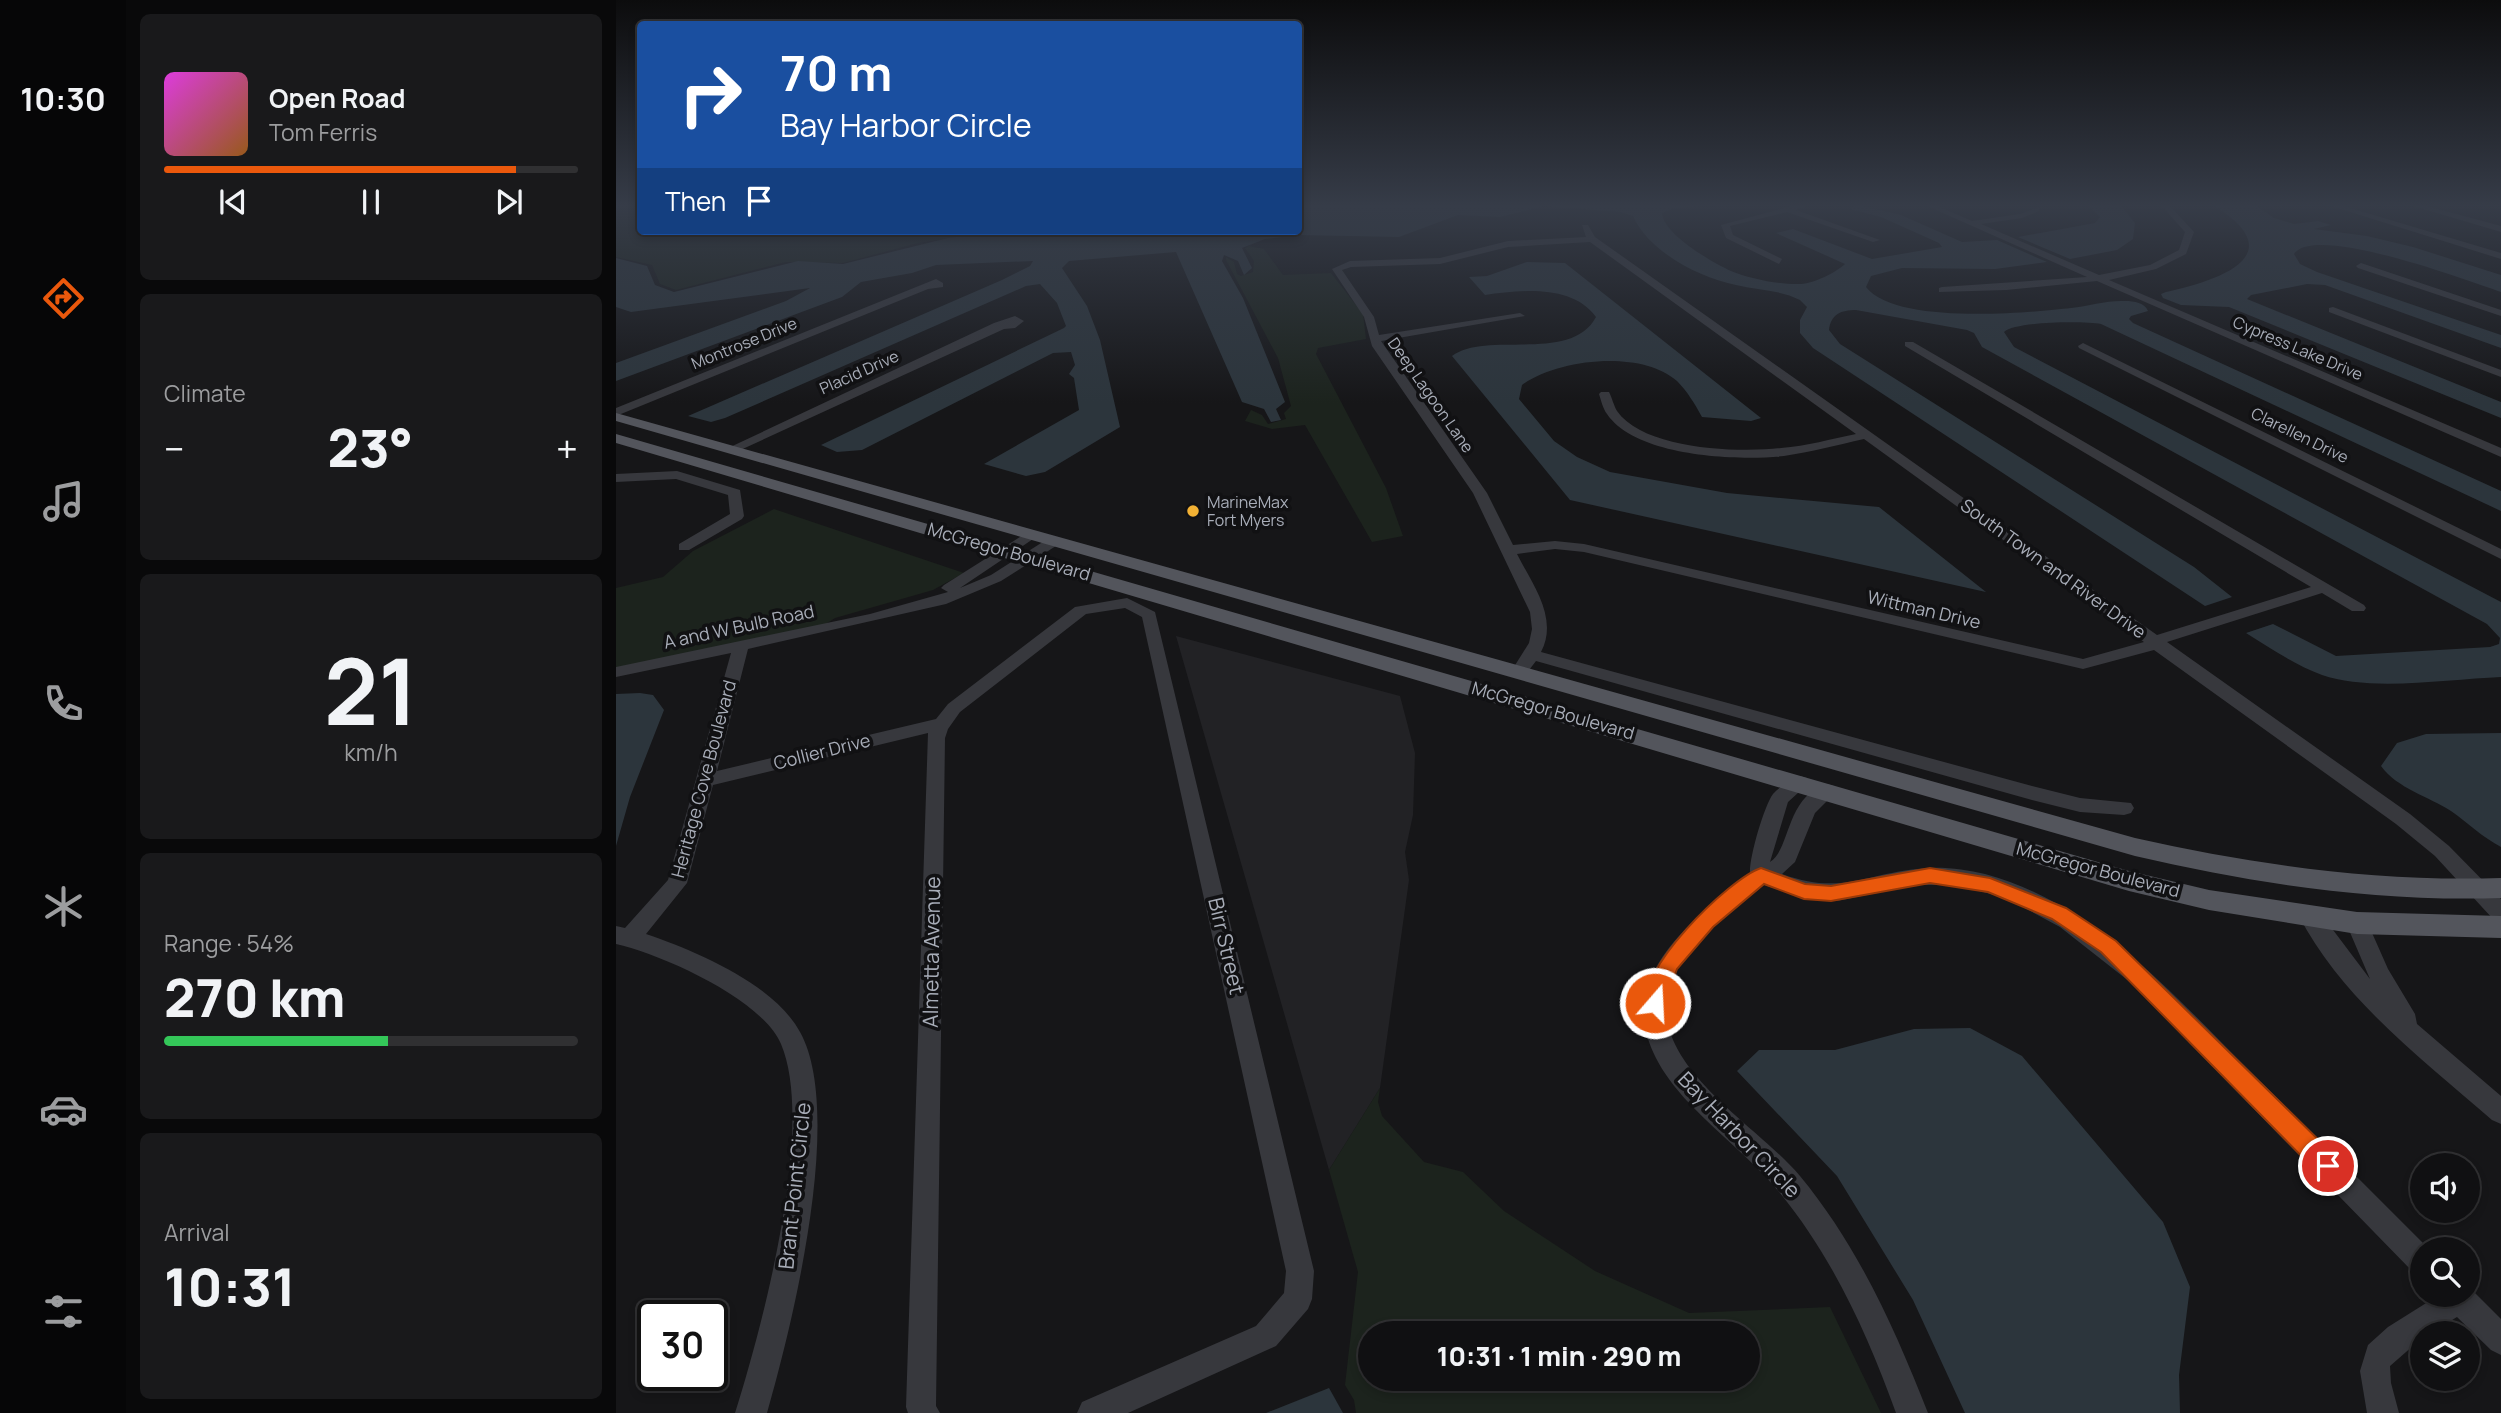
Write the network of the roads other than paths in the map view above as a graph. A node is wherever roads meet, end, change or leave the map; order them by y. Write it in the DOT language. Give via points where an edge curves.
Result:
graph roads {
  1 [pos="1338,271"];
  2 [pos="1641,271"];
  3 [pos="2083,271"];
  4 [pos="2135,271"];
  5 [pos="2378,271"];
  6 [pos="2099,278"];
  7 [pos="923,289"];
  8 [pos="1942,290"];
  9 [pos="2333,310"];
  10 [pos="2501,313"];
  11 [pos="1520,316"];
  12 [pos="1001,326"];
  13 [pos="1373,339"];
  14 [pos="1909,344"];
  15 [pos="2083,346"];
  16 [pos="2501,374"];
  17 [pos="1605,394"];
  18 [pos="616,414"];
  19 [pos="1866,435"];
  20 [pos="623,439"];
  21 [pos="732,449"];
  22 [pos="2501,453"];
  23 [pos="704,464"];
  24 [pos="677,475"];
  25 [pos="820,475"];
  26 [pos="616,478"];
  27 [pos="784,486"];
  28 [pos="866,487"];
  29 [pos="1031,534"];
  30 [pos="1054,541"];
  31 [pos="684,547"];
  32 [pos="1509,550"];
  33 [pos="1006,551"];
  34 [pos="2501,555"];
  35 [pos="1029,557"];
  36 [pos="2323,588"];
  37 [pos="2358,608"];
  38 [pos="870,620"];
  39 [pos="2154,641"];
  40 [pos="741,646"];
  41 [pos="1526,662"];
  42 [pos="1410,668"];
  43 [pos="616,672"];
  44 [pos="942,724"];
  45 [pos="703,781"];
  46 [pos="1800,783"];
  47 [pos="1827,791"];
  48 [pos="1946,793"];
  49 [pos="2124,808"];
  50 [pos="1761,875"];
  51 [pos="2490,889"];
  52 [pos="2501,914"];
  53 [pos="2309,916"];
  54 [pos="2357,923"];
  55 [pos="2501,927"];
  56 [pos="623,936"];
  57 [pos="2419,1042"];
  58 [pos="2501,1112"];
  59 [pos="2410,1249"];
  60 [pos="2443,1307"];
  61 [pos="2468,1307"];
  62 [pos="2501,1340"];
  63 [pos="751,1413"];
  64 [pos="924,1413"];
  65 [pos="1093,1413"];
  66 [pos="1912,1413"];
  67 [pos="2384,1413"];
  1 -- 13 [label="street, Deep Lagoon Lane" via="1367,313"];
  2 -- 19 [label="street, South Town and River Drive"];
  3 -- 6 [label="street, Cypress Lake Drive"];
  4 -- 6 [label="street"];
  5 -- 10 [label="street"];
  6 -- 8 [label="street" via="2039,287"];
  6 -- 22 [label="street, Cypress Lake Drive"];
  7 -- 18 [label="street, Montrose Drive"];
  9 -- 16 [label="street"];
  11 -- 13 [label="street"];
  12 -- 21 [label="street, Placid Drive"];
  13 -- 32 [label="street, Deep Lagoon Lane" via="1480,493"];
  14 -- 36 [label="street"];
  15 -- 34 [label="street, Clarellen Drive"];
  17 -- 19 [label="street" via="1611,414 1622,424 1689,449 1770,453"];
  18 -- 21 [label="main road, McGregor Boulevard"];
  19 -- 39 [label="street, South Town and River Drive"];
  20 -- 21 [label="main road" via="704,453"];
  20 -- 23 [label="main road, McGregor Boulevard"];
  21 -- 25 [label="main road, McGregor Boulevard"];
  23 -- 24 [label="street"];
  23 -- 25 [label="main road" via="740,459"];
  23 -- 27 [label="main road, McGregor Boulevard"];
  24 -- 26 [label="street"];
  24 -- 31 [label="street" via="735,493 737,516"];
  25 -- 28 [label="main road, McGregor Boulevard"];
  27 -- 28 [label="main road" via="841,492"];
  27 -- 33 [label="main road, McGregor Boulevard"];
  28 -- 29 [label="main road, McGregor Boulevard"];
  29 -- 30 [label="main road, McGregor Boulevard"];
  29 -- 33 [label="street, A and W Bulb Road"];
  30 -- 35 [label="street, A and W Bulb Road"];
  30 -- 41 [label="main road, McGregor Boulevard"];
  32 -- 39 [label="street, Wittman Drive" via="1555,545 1584,548 2065,662 2098,662 2147,648"];
  32 -- 41 [label="street, Deep Lagoon Lane" via="1541,623"];
  33 -- 35 [label="main road, McGregor Boulevard"];
  33 -- 38 [label="street, A and W Bulb Road" via="940,593"];
  35 -- 38 [label="street, A and W Bulb Road" via="967,591"];
  35 -- 42 [label="main road, McGregor Boulevard"];
  36 -- 37 [label="street"];
  36 -- 39 [label="street, Wittman Drive"];
  38 -- 40 [label="street, A and W Bulb Road"];
  39 -- 51 [label="street, South Town and River Drive" via="2403,819"];
  40 -- 43 [label="street, A and W Bulb Road"];
  40 -- 45 [label="street, Heritage Cove Boulevard"];
  41 -- 42 [label="main road" via="1488,677 1445,667"];
  41 -- 48 [label="main road, McGregor Boulevard"];
  41 -- 49 [label="street" via="2080,805"];
  42 -- 46 [label="main road, McGregor Boulevard"];
  44 -- 45 [label="street, Collier Drive"];
  44 -- 64 [label="street, Almetta Avenue" via="936,738"];
  44 -- 65 [label="street, Birr Street" via="968,696 1070,616 1094,606 1131,604 1149,615 1300,1271 1297,1299 1266,1336"];
  45 -- 56 [label="street, Heritage Cove Boulevard" via="677,883"];
  46 -- 47 [label="main road, McGregor Boulevard"];
  46 -- 48 [label="main road" via="1825,772"];
  46 -- 50 [label="street" via="1780,798 1759,860"];
  47 -- 50 [label="street, Bay Harbor Circle" via="1806,809 1785,862"];
  47 -- 53 [label="main road, McGregor Boulevard" via="2132,882"];
  48 -- 51 [label="main road, McGregor Boulevard" via="2201,862 2388,887"];
  50 -- 59 [label="street" via="1804,891 1831,893 1909,877 1953,877 1990,885 2059,914 2108,947 2138,975"];
  50 -- 66 [label="street, Bay Harbor Circle" via="1706,921 1670,963 1655,1003 1661,1043 1680,1074 1765,1157 1808,1208 1880,1331"];
  51 -- 52 [label="street, South Town and River Drive"];
  53 -- 54 [label="main road, McGregor Boulevard"];
  53 -- 57 [label="street" via="2352,976"];
  54 -- 55 [label="main road, McGregor Boulevard"];
  54 -- 57 [label="street" via="2379,974"];
  56 -- 63 [label="street, Brant Point Circle" via="709,973 773,1015 790,1037 803,1072 806,1112 788,1264"];
  57 -- 58 [label="street"];
  60 -- 67 [label="street" via="2388,1344 2375,1362 2376,1388"];
  61 -- 62 [label="street"];
}
